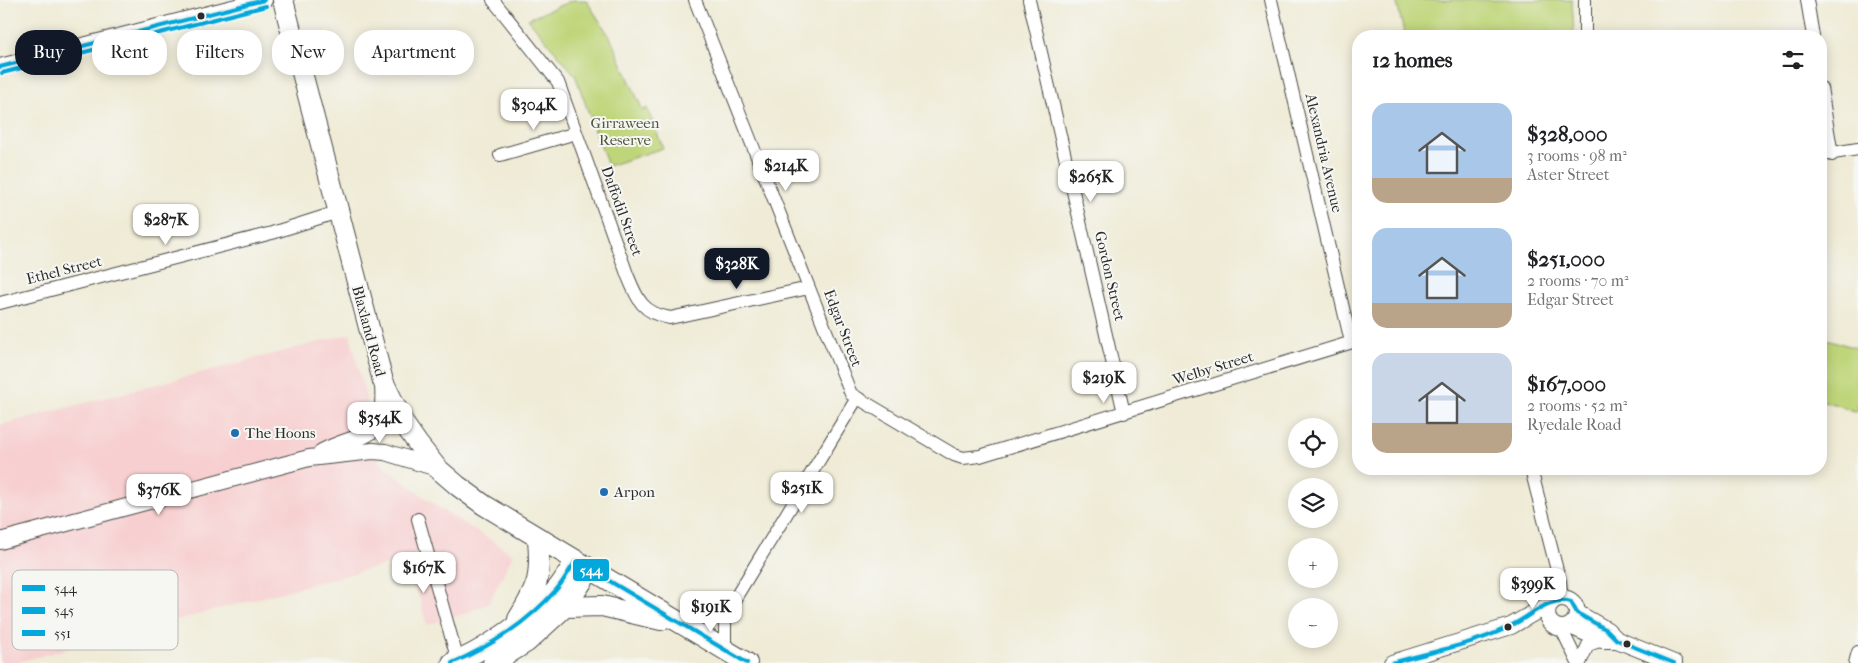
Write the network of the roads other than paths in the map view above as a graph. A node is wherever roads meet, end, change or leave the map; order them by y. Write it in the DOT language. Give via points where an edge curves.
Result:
graph roads {
  1 [pos="264,0"];
  2 [pos="283,0"];
  3 [pos="493,0"];
  4 [pos="695,0"];
  5 [pos="1029,0"];
  6 [pos="1271,0"];
  7 [pos="1585,0"];
  8 [pos="1807,0"];
  9 [pos="1585,30"];
  10 [pos="1812,30"];
  11 [pos="0,67"];
  12 [pos="576,133"];
  13 [pos="1858,149"];
  14 [pos="500,155"];
  15 [pos="1827,155"];
  16 [pos="338,212"];
  17 [pos="809,288"];
  18 [pos="0,304"];
  19 [pos="1352,329"];
  20 [pos="1352,342"];
  21 [pos="383,382"];
  22 [pos="857,398"];
  23 [pos="1124,412"];
  24 [pos="309,458"];
  25 [pos="437,468"];
  26 [pos="1533,475"];
  27 [pos="418,519"];
  28 [pos="538,538"];
  29 [pos="0,541"];
  30 [pos="583,565"];
  31 [pos="1556,601"];
  32 [pos="565,607"];
  33 [pos="1565,623"];
  34 [pos="515,625"];
  35 [pos="684,625"];
  36 [pos="1512,626"];
  37 [pos="1610,640"];
  38 [pos="725,650"];
  39 [pos="1858,652"];
  40 [pos="455,662"];
  41 [pos="494,663"];
  42 [pos="747,663"];
  43 [pos="1392,663"];
  44 [pos="1579,663"];
  45 [pos="1674,663"];
  46 [pos="1856,663"];
  1 -- 11 [label="street"];
  2 -- 16 [label="main road, Blaxland Road"];
  3 -- 12 [label="street, Daffodil Street" via="558,82"];
  4 -- 17 [label="street, Edgar Street"];
  5 -- 23 [label="street, Gordon Street"];
  6 -- 19 [label="street, Alexandria Avenue"];
  7 -- 9 [label="street"];
  8 -- 10 [label="street"];
  12 -- 14 [label="street"];
  12 -- 17 [label="street, Daffodil Street" via="634,293 645,309 656,316 670,318"];
  13 -- 15 [label="street"];
  16 -- 18 [label="street, Ethel Street" via="272,233"];
  16 -- 21 [label="main road, Blaxland Road"];
  17 -- 22 [label="street, Edgar Street" via="851,394"];
  20 -- 23 [label="street, Welby Street"];
  21 -- 24 [label="street" via="384,416 378,425 367,434"];
  21 -- 25 [label="main road, Blaxland Road" via="404,424"];
  22 -- 23 [label="street, Welby Street" via="963,458 980,456"];
  22 -- 38 [label="street" via="725,616"];
  24 -- 25 [label="street" via="373,450"];
  24 -- 29 [label="street"];
  25 -- 28 [label="main road, Blaxland Road" via="484,505"];
  26 -- 31 [label="street" via="1560,582"];
  27 -- 40 [label="street"];
  28 -- 30 [label="main road, Blaxland Road"];
  28 -- 34 [label="main road" via="538,582"];
  30 -- 32 [label="main road"];
  30 -- 34 [label="main road" via="540,607"];
  30 -- 35 [label="main road, Blaxland Road"];
  31 -- 33 [label="street" via="1547,614"];
  31 -- 33 [label="street" via="1571,602"];
  31 -- 36 [label="street"];
  32 -- 35 [label="main road" via="602,606"];
  32 -- 41 [label="main road" via="527,642"];
  33 -- 36 [label="street"];
  33 -- 37 [label="street" via="1607,630"];
  33 -- 44 [label="street"];
  34 -- 40 [label="main road" via="490,644"];
  35 -- 38 [label="main road, Blaxland Road"];
  36 -- 43 [label="street"];
  37 -- 44 [label="street" via="1588,644"];
  37 -- 45 [label="street"];
  38 -- 42 [label="main road, Blaxland Road"];
  39 -- 46 [label="street"];
}
